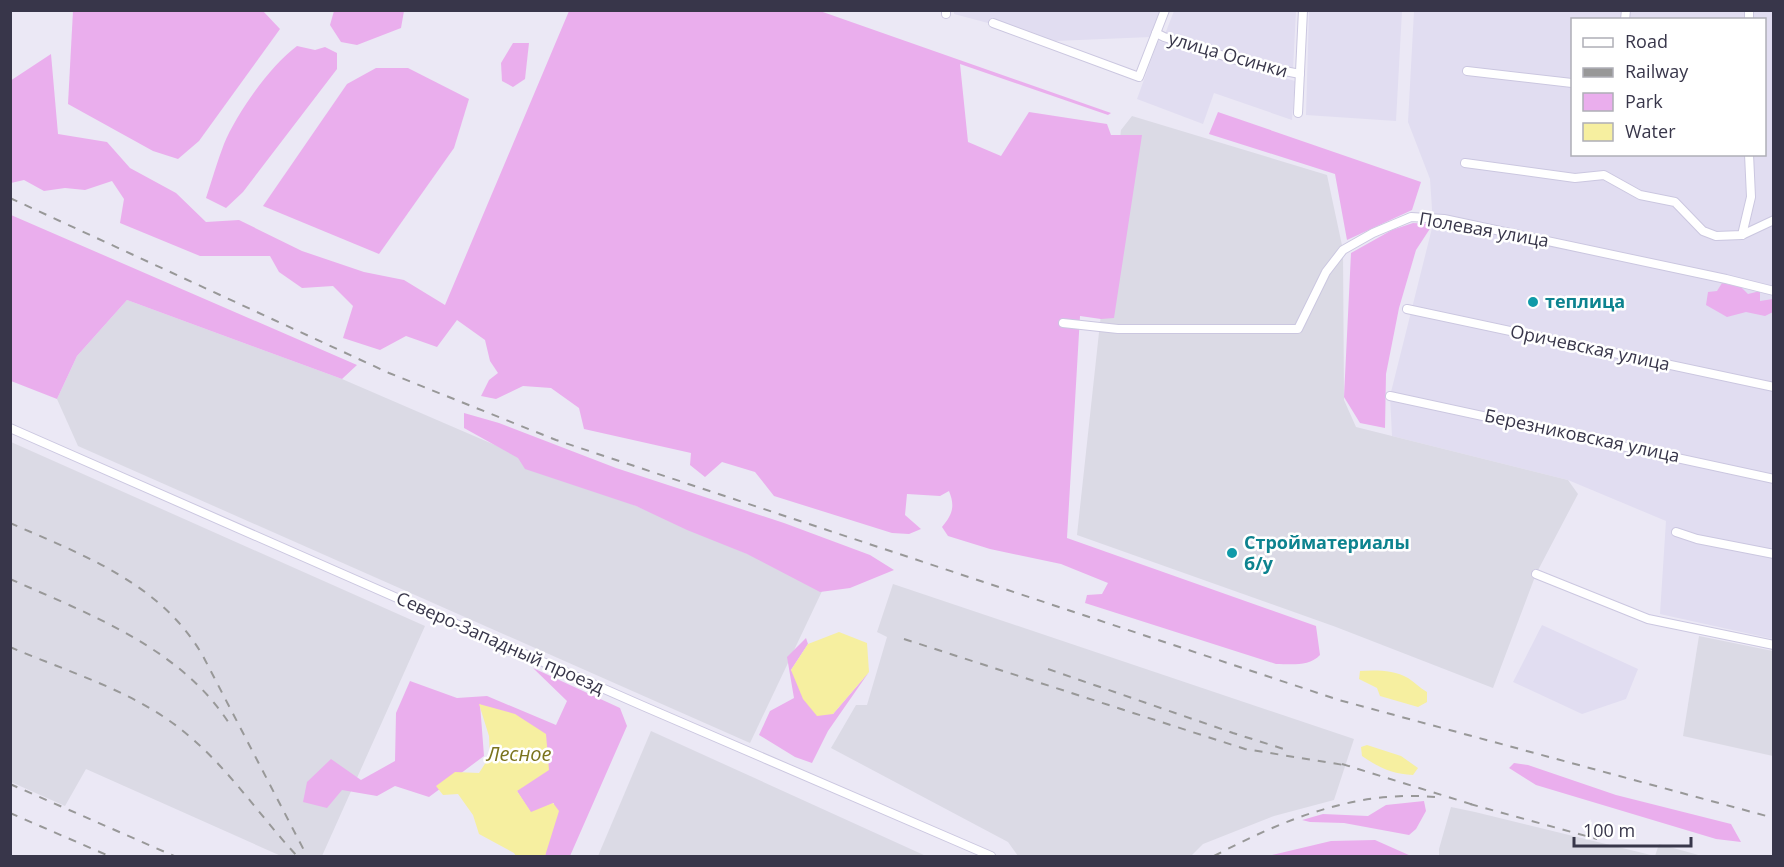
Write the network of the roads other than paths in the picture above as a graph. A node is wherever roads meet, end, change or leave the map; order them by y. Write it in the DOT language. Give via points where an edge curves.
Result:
graph roads {
  1 [pos="1165,10"];
  2 [pos="1304,10"];
  3 [pos="993,23"];
  4 [pos="1156,33"];
  5 [pos="1467,71"];
  6 [pos="1300,74"];
  7 [pos="1571,83"];
  8 [pos="1298,113"];
  9 [pos="1749,156"];
  10 [pos="1465,163"];
  11 [pos="1773,220"];
  12 [pos="1742,235"];
  13 [pos="1773,291"];
  14 [pos="1407,309"];
  15 [pos="1063,323"];
  16 [pos="1773,387"];
  17 [pos="1390,396"];
  18 [pos="10,428"];
  19 [pos="1773,479"];
  20 [pos="1676,532"];
  21 [pos="1773,554"];
  22 [pos="1536,574"];
  23 [pos="1773,645"];
  24 [pos="991,856"];
  1 -- 4 [label="street"];
  2 -- 6 [label="street"];
  3 -- 4 [label="street" via="1139,77"];
  4 -- 6 [label="street, улица Осинки" via="1249,64"];
  5 -- 7 [label="street"];
  6 -- 8 [label="street"];
  9 -- 12 [label="street" via="1751,197"];
  10 -- 12 [label="street" via="1575,178 1604,175 1640,195 1676,202 1704,231 1716,236"];
  11 -- 12 [label="street"];
  13 -- 15 [label="street, Полевая улица" via="1444,219 1411,217 1343,250 1326,272 1298,329 1118,329"];
  14 -- 16 [label="street, Оричевская улица"];
  17 -- 19 [label="street, Березниковская улица"];
  18 -- 24 [label="street, Северо-Западный проезд"];
  20 -- 21 [label="street"];
  22 -- 23 [label="street" via="1648,619"];
}
